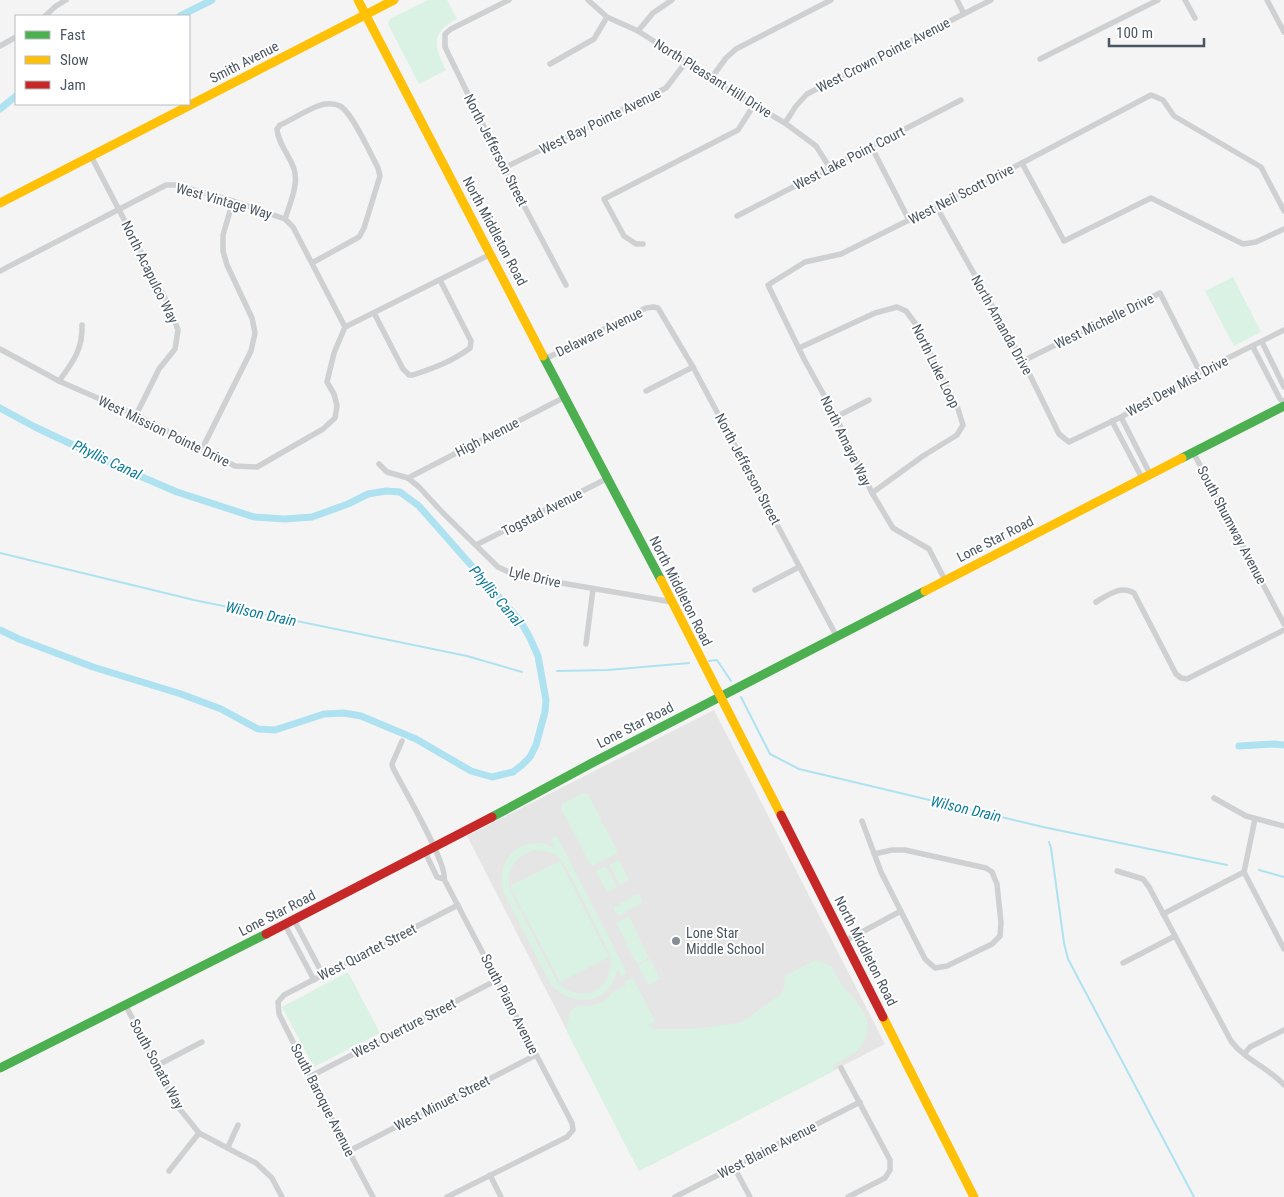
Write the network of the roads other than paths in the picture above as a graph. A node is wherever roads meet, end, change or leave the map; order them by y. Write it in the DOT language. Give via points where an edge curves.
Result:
graph roads {
  1 [pos="66,0"];
  2 [pos="358,0"];
  3 [pos="394,0"];
  4 [pos="509,0"];
  5 [pos="588,0"];
  6 [pos="672,0"];
  7 [pos="831,0"];
  8 [pos="957,0"];
  9 [pos="991,0"];
  10 [pos="1158,0"];
  11 [pos="1185,0"];
  12 [pos="1267,0"];
  13 [pos="964,14"];
  14 [pos="46,15"];
  15 [pos="366,15"];
  16 [pos="607,17"];
  17 [pos="1194,18"];
  18 [pos="638,31"];
  19 [pos="1284,32"];
  20 [pos="15,38"];
  21 [pos="0,46"];
  22 [pos="1040,59"];
  23 [pos="686,62"];
  24 [pos="550,64"];
  25 [pos="712,77"];
  26 [pos="961,100"];
  27 [pos="754,105"];
  28 [pos="785,123"];
  29 [pos="871,146"];
  30 [pos="91,156"];
  31 [pos="1022,163"];
  32 [pos="504,168"];
  33 [pos="830,168"];
  34 [pos="233,201"];
  35 [pos="0,203"];
  36 [pos="936,206"];
  37 [pos="118,209"];
  38 [pos="1284,211"];
  39 [pos="737,216"];
  40 [pos="285,219"];
  41 [pos="909,220"];
  42 [pos="1284,229"];
  43 [pos="643,244"];
  44 [pos="491,254"];
  45 [pos="312,263"];
  46 [pos="0,271"];
  47 [pos="440,280"];
  48 [pos="566,285"];
  49 [pos="768,285"];
  50 [pos="653,307"];
  51 [pos="374,313"];
  52 [pos="82,325"];
  53 [pos="345,327"];
  54 [pos="1284,330"];
  55 [pos="1262,342"];
  56 [pos="1253,347"];
  57 [pos="799,348"];
  58 [pos="0,350"];
  59 [pos="545,358"];
  60 [pos="1023,361"];
  61 [pos="693,367"];
  62 [pos="1200,372"];
  63 [pos="59,381"];
  64 [pos="1284,387"];
  65 [pos="646,391"];
  66 [pos="565,396"];
  67 [pos="869,400"];
  68 [pos="1284,402"];
  69 [pos="1284,406"];
  70 [pos="136,416"];
  71 [pos="1121,416"];
  72 [pos="836,417"];
  73 [pos="1112,421"];
  74 [pos="1069,442"];
  75 [pos="202,448"];
  76 [pos="1193,452"];
  77 [pos="378,464"];
  78 [pos="1146,476"];
  79 [pos="408,478"];
  80 [pos="608,478"];
  81 [pos="872,494"];
  82 [pos="476,545"];
  83 [pos="799,566"];
  84 [pos="945,580"];
  85 [pos="593,589"];
  86 [pos="755,590"];
  87 [pos="672,602"];
  88 [pos="1096,602"];
  89 [pos="1284,624"];
  90 [pos="1284,630"];
  91 [pos="837,637"];
  92 [pos="586,644"];
  93 [pos="721,696"];
  94 [pos="402,741"];
  95 [pos="1214,798"];
  96 [pos="1255,819"];
  97 [pos="862,821"];
  98 [pos="1284,826"];
  99 [pos="434,848"];
  100 [pos="425,852"];
  101 [pos="874,854"];
  102 [pos="1117,871"];
  103 [pos="1244,872"];
  104 [pos="444,879"];
  105 [pos="458,905"];
  106 [pos="901,911"];
  107 [pos="1163,914"];
  108 [pos="294,920"];
  109 [pos="285,925"];
  110 [pos="1175,936"];
  111 [pos="845,941"];
  112 [pos="1284,949"];
  113 [pos="1123,963"];
  114 [pos="323,975"];
  115 [pos="314,980"];
  116 [pos="497,980"];
  117 [pos="278,1002"];
  118 [pos="126,1004"];
  119 [pos="1284,1030"];
  120 [pos="202,1042"];
  121 [pos="1244,1054"];
  122 [pos="536,1055"];
  123 [pos="156,1066"];
  124 [pos="0,1068"];
  125 [pos="841,1068"];
  126 [pos="311,1076"];
  127 [pos="1284,1085"];
  128 [pos="860,1102"];
  129 [pos="238,1125"];
  130 [pos="199,1133"];
  131 [pos="228,1148"];
  132 [pos="349,1151"];
  133 [pos="734,1167"];
  134 [pos="169,1171"];
  135 [pos="490,1175"];
  136 [pos="282,1197"];
  137 [pos="373,1197"];
  138 [pos="447,1197"];
  139 [pos="501,1197"];
  140 [pos="675,1197"];
  141 [pos="750,1197"];
  142 [pos="848,1197"];
  143 [pos="974,1197"];
  1 -- 14 [label="street"];
  2 -- 15 [label="main road, North Middleton Road"];
  3 -- 15 [label="main road, Smith Avenue"];
  4 -- 32 [label="street, North Jefferson Street" via="445,34 445,47"];
  5 -- 16 [label="street, North Pleasant Hill Drive"];
  6 -- 18 [label="street"];
  7 -- 25 [label="street" via="736,49"];
  8 -- 13 [label="street"];
  9 -- 13 [label="street, West Crown Pointe Avenue"];
  10 -- 22 [label="street"];
  11 -- 17 [label="street"];
  12 -- 19 [label="street"];
  13 -- 28 [label="street, West Crown Pointe Avenue" via="807,94"];
  15 -- 30 [label="main road, Smith Avenue"];
  15 -- 44 [label="main road, North Middleton Road"];
  16 -- 18 [label="street, North Pleasant Hill Drive"];
  16 -- 24 [label="street" via="594,39"];
  18 -- 23 [label="street, North Pleasant Hill Drive"];
  20 -- 21 [label="street"];
  23 -- 25 [label="street, North Pleasant Hill Drive"];
  23 -- 32 [label="street, West Bay Pointe Avenue" via="666,88"];
  25 -- 27 [label="street, North Pleasant Hill Drive"];
  26 -- 29 [label="street, West Lake Point Court"];
  27 -- 28 [label="street, North Pleasant Hill Drive"];
  27 -- 43 [label="street" via="738,130 604,199 624,236 636,244"];
  28 -- 33 [label="street, North Pleasant Hill Drive" via="816,146"];
  29 -- 33 [label="street, West Lake Point Court"];
  29 -- 41 [label="street"];
  30 -- 35 [label="main road, Smith Avenue"];
  30 -- 37 [label="street, North Acapulco Way"];
  31 -- 36 [label="street, West Neil Scott Drive"];
  31 -- 38 [label="street, West Neil Scott Drive" via="1152,95 1163,100 1174,116 1261,167"];
  31 -- 42 [label="street" via="1064,241 1151,198 1243,244 1256,242"];
  32 -- 48 [label="street, North Jefferson Street"];
  33 -- 39 [label="street, West Lake Point Court"];
  34 -- 37 [label="street, West Vintage Way" via="166,185"];
  34 -- 40 [label="street, West Vintage Way"];
  34 -- 75 [label="street" via="222,236 224,250 256,333 251,351"];
  36 -- 41 [label="street, West Neil Scott Drive"];
  36 -- 60 [label="street, North Amanda Drive"];
  37 -- 46 [label="street, West Vintage Way"];
  37 -- 70 [label="street, North Acapulco Way" via="169,306 178,330 174,349 159,369"];
  40 -- 45 [label="street, West Vintage Way" via="293,227"];
  40 -- 45 [label="street" via="295,176 276,129 319,105 339,105 352,118 380,176 359,237"];
  41 -- 49 [label="street, West Neil Scott Drive" via="841,254 805,262"];
  44 -- 47 [label="street"];
  44 -- 59 [label="main road, North Middleton Road"];
  45 -- 53 [label="street, West Vintage Way"];
  47 -- 51 [label="street"];
  47 -- 51 [label="street" via="471,341 470,348 458,357 409,375"];
  49 -- 57 [label="street, North Amaya Way"];
  50 -- 59 [label="street, Delaware Avenue"];
  50 -- 61 [label="street, North Jefferson Street" via="658,308 668,323"];
  51 -- 53 [label="street"];
  52 -- 63 [label="street" via="83,340 72,364"];
  53 -- 75 [label="street, West Mission Pointe Drive" via="327,382 337,406 335,418 323,429 257,467 235,466"];
  54 -- 55 [label="street, West Dew Mist Drive"];
  55 -- 56 [label="street, West Dew Mist Drive"];
  55 -- 64 [label="street"];
  56 -- 62 [label="street, West Dew Mist Drive"];
  56 -- 68 [label="street"];
  57 -- 72 [label="street, North Amaya Way"];
  57 -- 81 [label="street, North Luke Loop" via="876,313 897,307 916,323 958,408 962,425 957,435"];
  58 -- 63 [label="street, West Mission Pointe Drive"];
  59 -- 66 [label="main road, North Middleton Road"];
  60 -- 62 [label="street, West Michelle Drive" via="1160,293"];
  60 -- 74 [label="street, North Amanda Drive" via="1059,434"];
  61 -- 65 [label="street"];
  61 -- 83 [label="street, North Jefferson Street"];
  62 -- 71 [label="street, West Dew Mist Drive"];
  63 -- 70 [label="street, West Mission Pointe Drive"];
  66 -- 79 [label="street, High Avenue"];
  66 -- 80 [label="main road, North Middleton Road"];
  67 -- 72 [label="street"];
  69 -- 76 [label="main road, Lone Star Road"];
  70 -- 75 [label="street, West Mission Pointe Drive"];
  71 -- 73 [label="street, West Dew Mist Drive"];
  71 -- 78 [label="street"];
  72 -- 81 [label="street, North Amaya Way"];
  73 -- 74 [label="street, West Dew Mist Drive"];
  73 -- 78 [label="street"];
  76 -- 78 [label="main road, Lone Star Road"];
  76 -- 89 [label="street, South Shumway Avenue"];
  77 -- 79 [label="street, Lyle Drive" via="387,472"];
  78 -- 84 [label="main road, Lone Star Road"];
  79 -- 82 [label="street, Lyle Drive"];
  80 -- 82 [label="street, Togstad Avenue"];
  80 -- 87 [label="main road, North Middleton Road"];
  81 -- 84 [label="street, North Amaya Way" via="893,528 929,549"];
  82 -- 85 [label="street, Lyle Drive" via="498,567 515,575"];
  83 -- 86 [label="street"];
  83 -- 91 [label="street, North Jefferson Street"];
  84 -- 91 [label="main road, Lone Star Road"];
  85 -- 87 [label="street, Lyle Drive"];
  85 -- 92 [label="street"];
  87 -- 93 [label="main road, North Middleton Road"];
  88 -- 90 [label="street" via="1125,589 1134,593 1176,674 1187,679"];
  91 -- 93 [label="main road, Lone Star Road"];
  93 -- 99 [label="main road, Lone Star Road"];
  93 -- 111 [label="main road, North Middleton Road"];
  94 -- 99 [label="street, South Piano Avenue" via="393,768"];
  95 -- 96 [label="street"];
  96 -- 98 [label="street"];
  96 -- 103 [label="street"];
  97 -- 101 [label="street"];
  99 -- 100 [label="main road, Lone Star Road"];
  99 -- 104 [label="street, South Piano Avenue" via="446,873"];
  100 -- 104 [label="street, South Piano Avenue" via="437,877"];
  100 -- 108 [label="main road, Lone Star Road"];
  101 -- 106 [label="street"];
  101 -- 106 [label="street" via="905,850 986,868 992,872 997,884 1000,936 992,944 948,966 935,968 925,959"];
  102 -- 107 [label="street" via="1143,879"];
  103 -- 107 [label="street"];
  103 -- 112 [label="street"];
  104 -- 105 [label="street, South Piano Avenue"];
  105 -- 114 [label="street, West Quartet Street"];
  105 -- 116 [label="street, South Piano Avenue"];
  106 -- 111 [label="street"];
  107 -- 110 [label="street"];
  108 -- 109 [label="main road, Lone Star Road"];
  108 -- 114 [label="street"];
  109 -- 115 [label="street"];
  109 -- 118 [label="main road, Lone Star Road"];
  110 -- 113 [label="street"];
  110 -- 121 [label="street" via="1232,1041"];
  111 -- 143 [label="main road, North Middleton Road"];
  114 -- 115 [label="street, West Quartet Street"];
  115 -- 117 [label="street, West Quartet Street" via="284,995"];
  116 -- 122 [label="street, South Piano Avenue"];
  116 -- 126 [label="street, West Overture Street"];
  117 -- 126 [label="street, South Baroque Avenue" via="279,1014"];
  118 -- 123 [label="street, South Sonata Way"];
  118 -- 124 [label="main road, Lone Star Road"];
  119 -- 121 [label="street" via="1250,1047"];
  120 -- 123 [label="street"];
  121 -- 127 [label="street"];
  122 -- 132 [label="street, West Minuet Street"];
  122 -- 135 [label="street, South Piano Avenue" via="573,1130 567,1137"];
  123 -- 130 [label="street, South Sonata Way" via="175,1103"];
  125 -- 128 [label="street"];
  126 -- 132 [label="street, South Baroque Avenue"];
  128 -- 133 [label="street, West Blaine Avenue"];
  128 -- 142 [label="street" via="890,1160 890,1170 885,1178"];
  129 -- 131 [label="street"];
  130 -- 131 [label="street, South Sonata Way"];
  130 -- 134 [label="street"];
  131 -- 136 [label="street, South Sonata Way" via="256,1163 272,1178"];
  132 -- 137 [label="street, South Baroque Avenue"];
  133 -- 140 [label="street, West Blaine Avenue"];
  133 -- 141 [label="street"];
  135 -- 138 [label="street"];
  135 -- 139 [label="street"];
}
